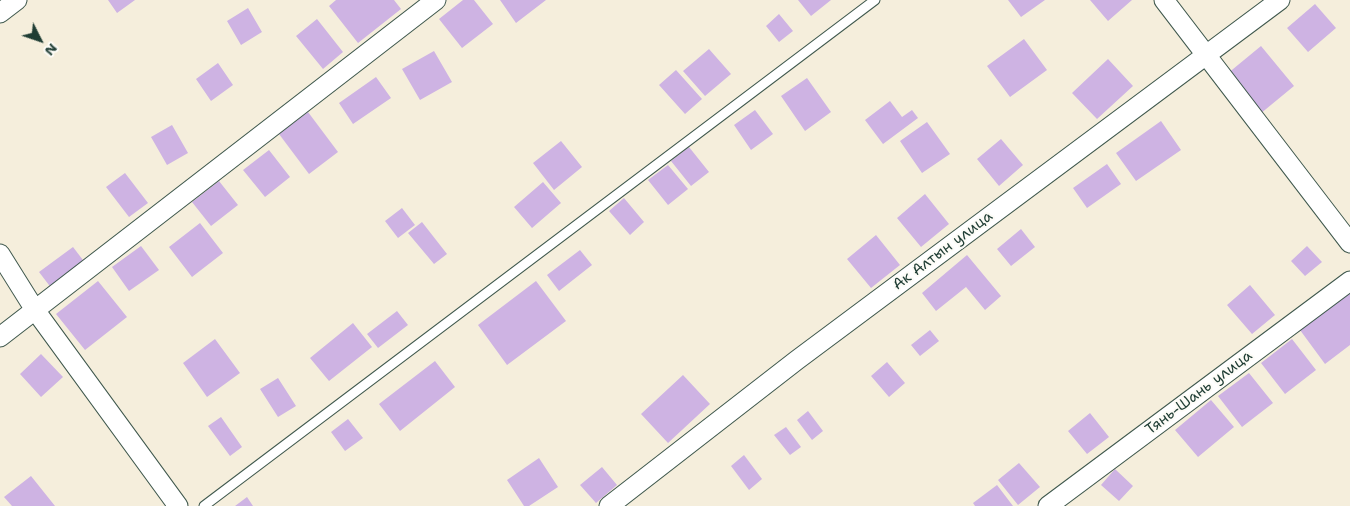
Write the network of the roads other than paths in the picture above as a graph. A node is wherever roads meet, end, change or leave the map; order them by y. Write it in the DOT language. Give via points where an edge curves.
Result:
graph roads {
  1 [pos="16,0"];
  2 [pos="436,0"];
  3 [pos="874,0"];
  4 [pos="1164,0"];
  5 [pos="1280,0"];
  6 [pos="0,12"];
  7 [pos="1206,56"];
  8 [pos="1350,243"];
  9 [pos="0,254"];
  10 [pos="1350,281"];
  11 [pos="35,310"];
  12 [pos="0,337"];
  13 [pos="178,506"];
  14 [pos="204,506"];
  15 [pos="609,506"];
  16 [pos="1048,506"];
  1 -- 6 [label="street"];
  2 -- 11 [label="street"];
  3 -- 14 [label="lane"];
  4 -- 7 [label="street"];
  5 -- 7 [label="street, Ак Алтын улица"];
  7 -- 8 [label="street"];
  7 -- 15 [label="street, Ак Алтын улица" via="798,360"];
  9 -- 11 [label="street"];
  10 -- 16 [label="street, Тянь-Шань улица"];
  11 -- 12 [label="street"];
  11 -- 13 [label="street"];
}
